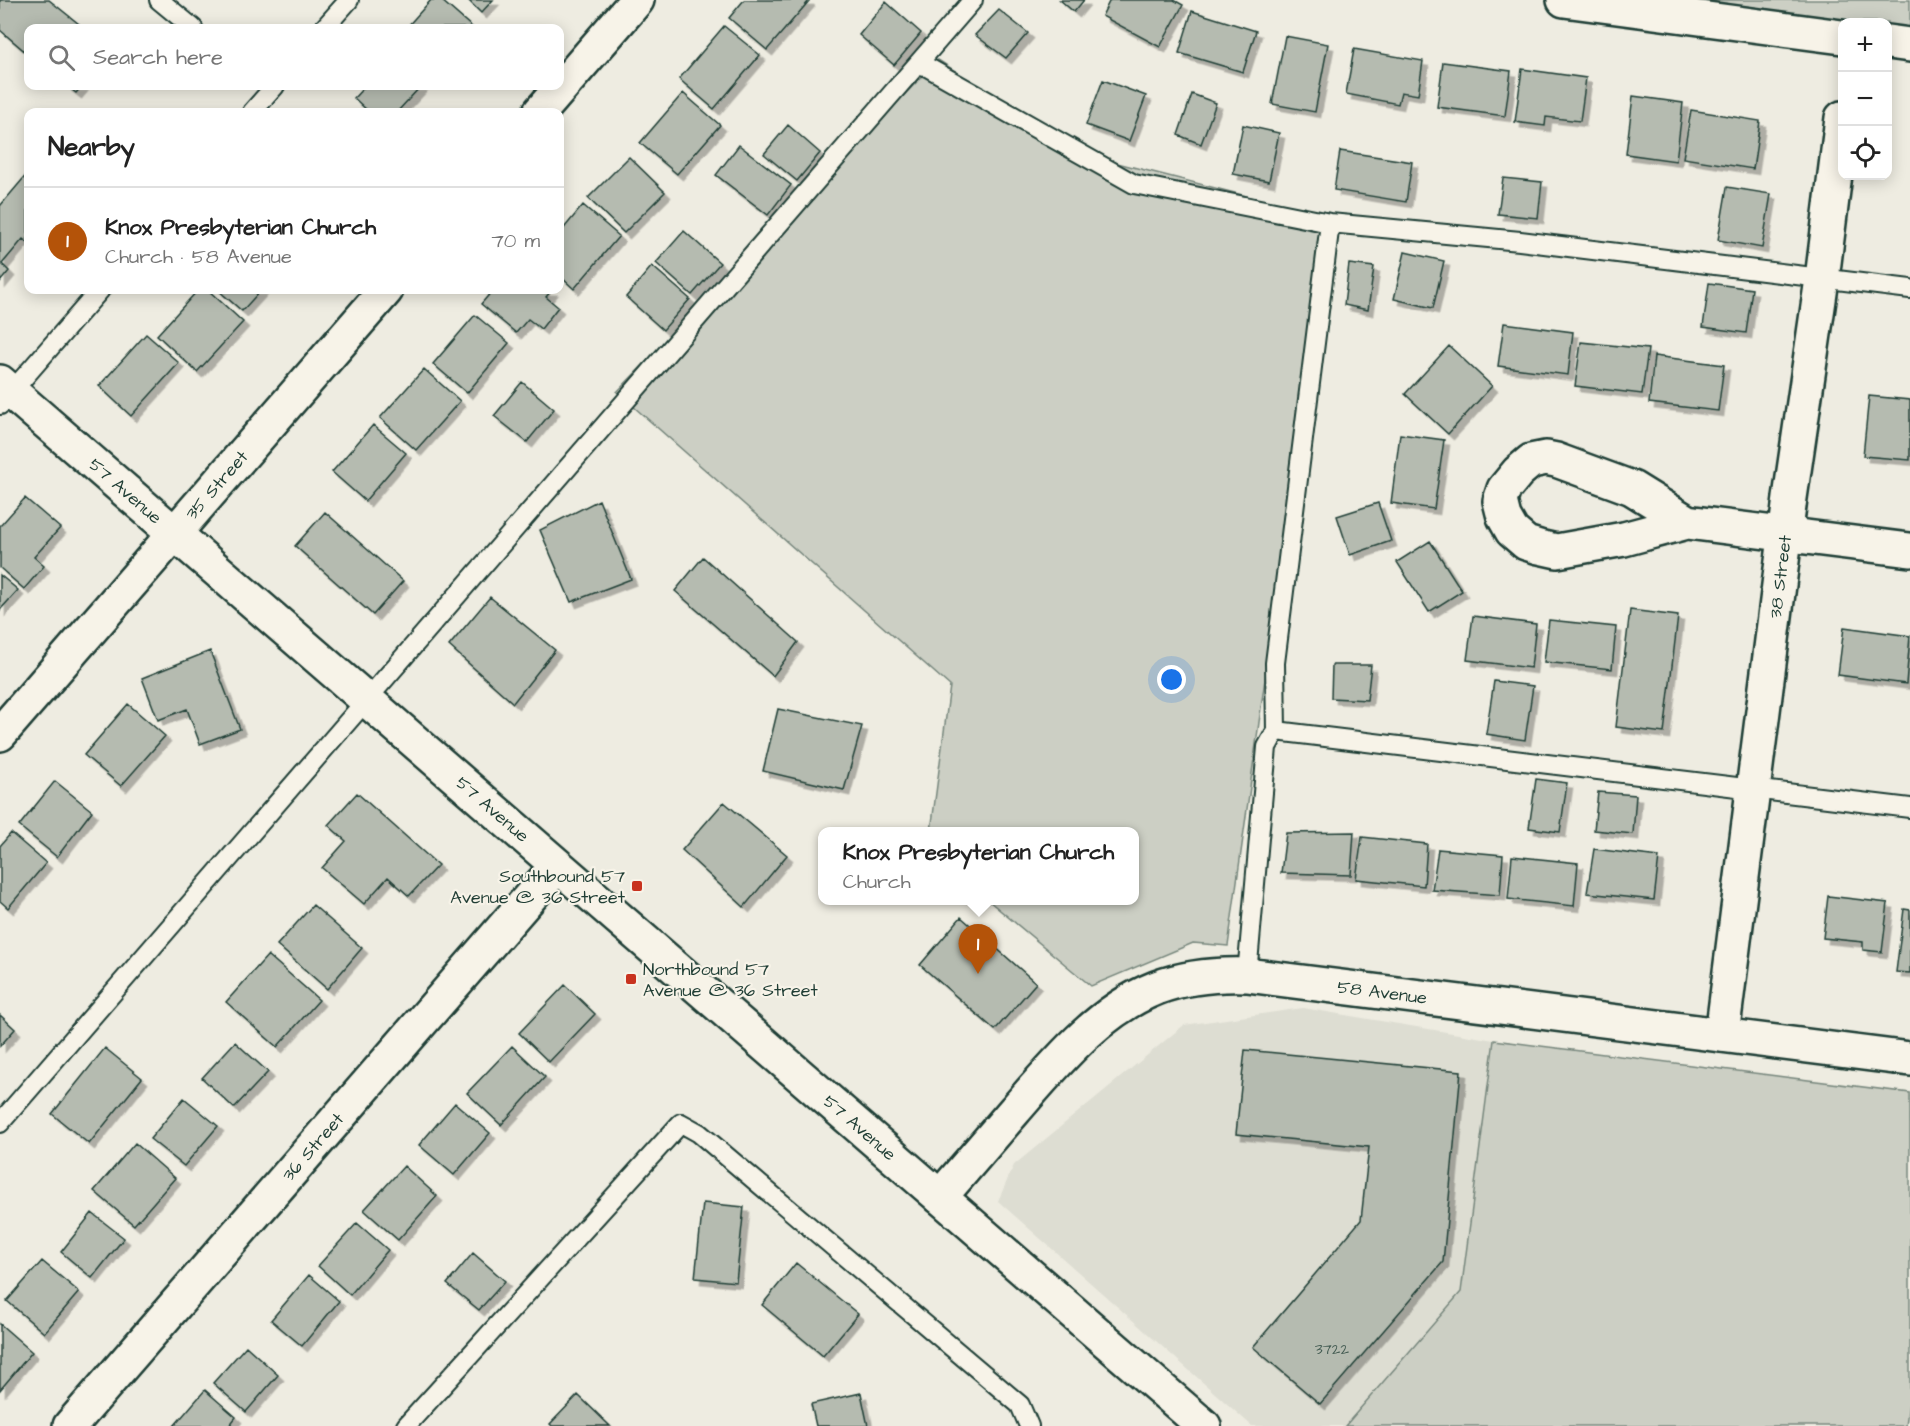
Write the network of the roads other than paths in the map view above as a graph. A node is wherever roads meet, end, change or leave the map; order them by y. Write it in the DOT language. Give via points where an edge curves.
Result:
graph roads {
  1 [pos="159,0"];
  2 [pos="349,0"];
  3 [pos="638,0"];
  4 [pos="973,0"];
  5 [pos="1564,0"];
  6 [pos="188,24"];
  7 [pos="328,24"];
  8 [pos="1838,36"];
  9 [pos="1892,43"];
  10 [pos="1910,45"];
  11 [pos="920,63"];
  12 [pos="564,85"];
  13 [pos="267,90"];
  14 [pos="559,90"];
  15 [pos="255,108"];
  16 [pos="544,108"];
  17 [pos="1841,126"];
  18 [pos="1330,223"];
  19 [pos="1822,279"];
  20 [pos="1910,289"];
  21 [pos="96,294"];
  22 [pos="383,294"];
  23 [pos="4,393"];
  24 [pos="1687,522"];
  25 [pos="174,533"];
  26 [pos="1785,535"];
  27 [pos="1910,550"];
  28 [pos="367,701"];
  29 [pos="1276,731"];
  30 [pos="0,734"];
  31 [pos="1754,789"];
  32 [pos="1910,808"];
  33 [pos="557,867"];
  34 [pos="1247,975"];
  35 [pos="1722,1035"];
  36 [pos="1910,1059"];
  37 [pos="0,1124"];
  38 [pos="940,1197"];
  39 [pos="70,1426"];
  40 [pos="406,1426"];
  41 [pos="1029,1426"];
  42 [pos="1204,1426"];
  1 -- 6 [label="lane"];
  2 -- 7 [label="lane"];
  3 -- 12 [label="street"];
  4 -- 11 [label="lane"];
  5 -- 8 [label="street"];
  9 -- 10 [label="street"];
  11 -- 18 [label="lane" via="1134,184"];
  11 -- 28 [label="lane"];
  13 -- 15 [label="lane"];
  14 -- 16 [label="street"];
  17 -- 19 [label="street, 38 Street"];
  18 -- 19 [label="lane" via="1520,241"];
  18 -- 29 [label="lane" via="1275,663"];
  19 -- 20 [label="lane"];
  19 -- 26 [label="street, 38 Street"];
  21 -- 23 [label="lane"];
  22 -- 25 [label="street, 35 Street"];
  23 -- 25 [label="street, 57 Avenue"];
  24 -- 24 [label="street" via="1632,488 1546,458 1531,461 1518,472 1503,489 1500,501 1512,531 1526,543 1557,551"];
  24 -- 26 [label="street"];
  25 -- 28 [label="street, 57 Avenue"];
  25 -- 30 [label="street, 35 Street"];
  26 -- 27 [label="street"];
  26 -- 31 [label="street, 38 Street"];
  28 -- 33 [label="street, 57 Avenue"];
  28 -- 37 [label="lane"];
  29 -- 31 [label="lane"];
  29 -- 34 [label="lane" via="1267,747"];
  31 -- 32 [label="lane"];
  31 -- 35 [label="street, 38 Street"];
  33 -- 38 [label="street, 57 Avenue"];
  33 -- 39 [label="street, 36 Street"];
  34 -- 35 [label="street, 58 Avenue"];
  34 -- 38 [label="street, 58 Avenue" via="1194,978 1156,988 1122,1005 1061,1056"];
  35 -- 36 [label="street, 58 Avenue"];
  38 -- 42 [label="street, 57 Avenue"];
  40 -- 41 [label="lane" via="681,1123 708,1140 1020,1406"];
}
